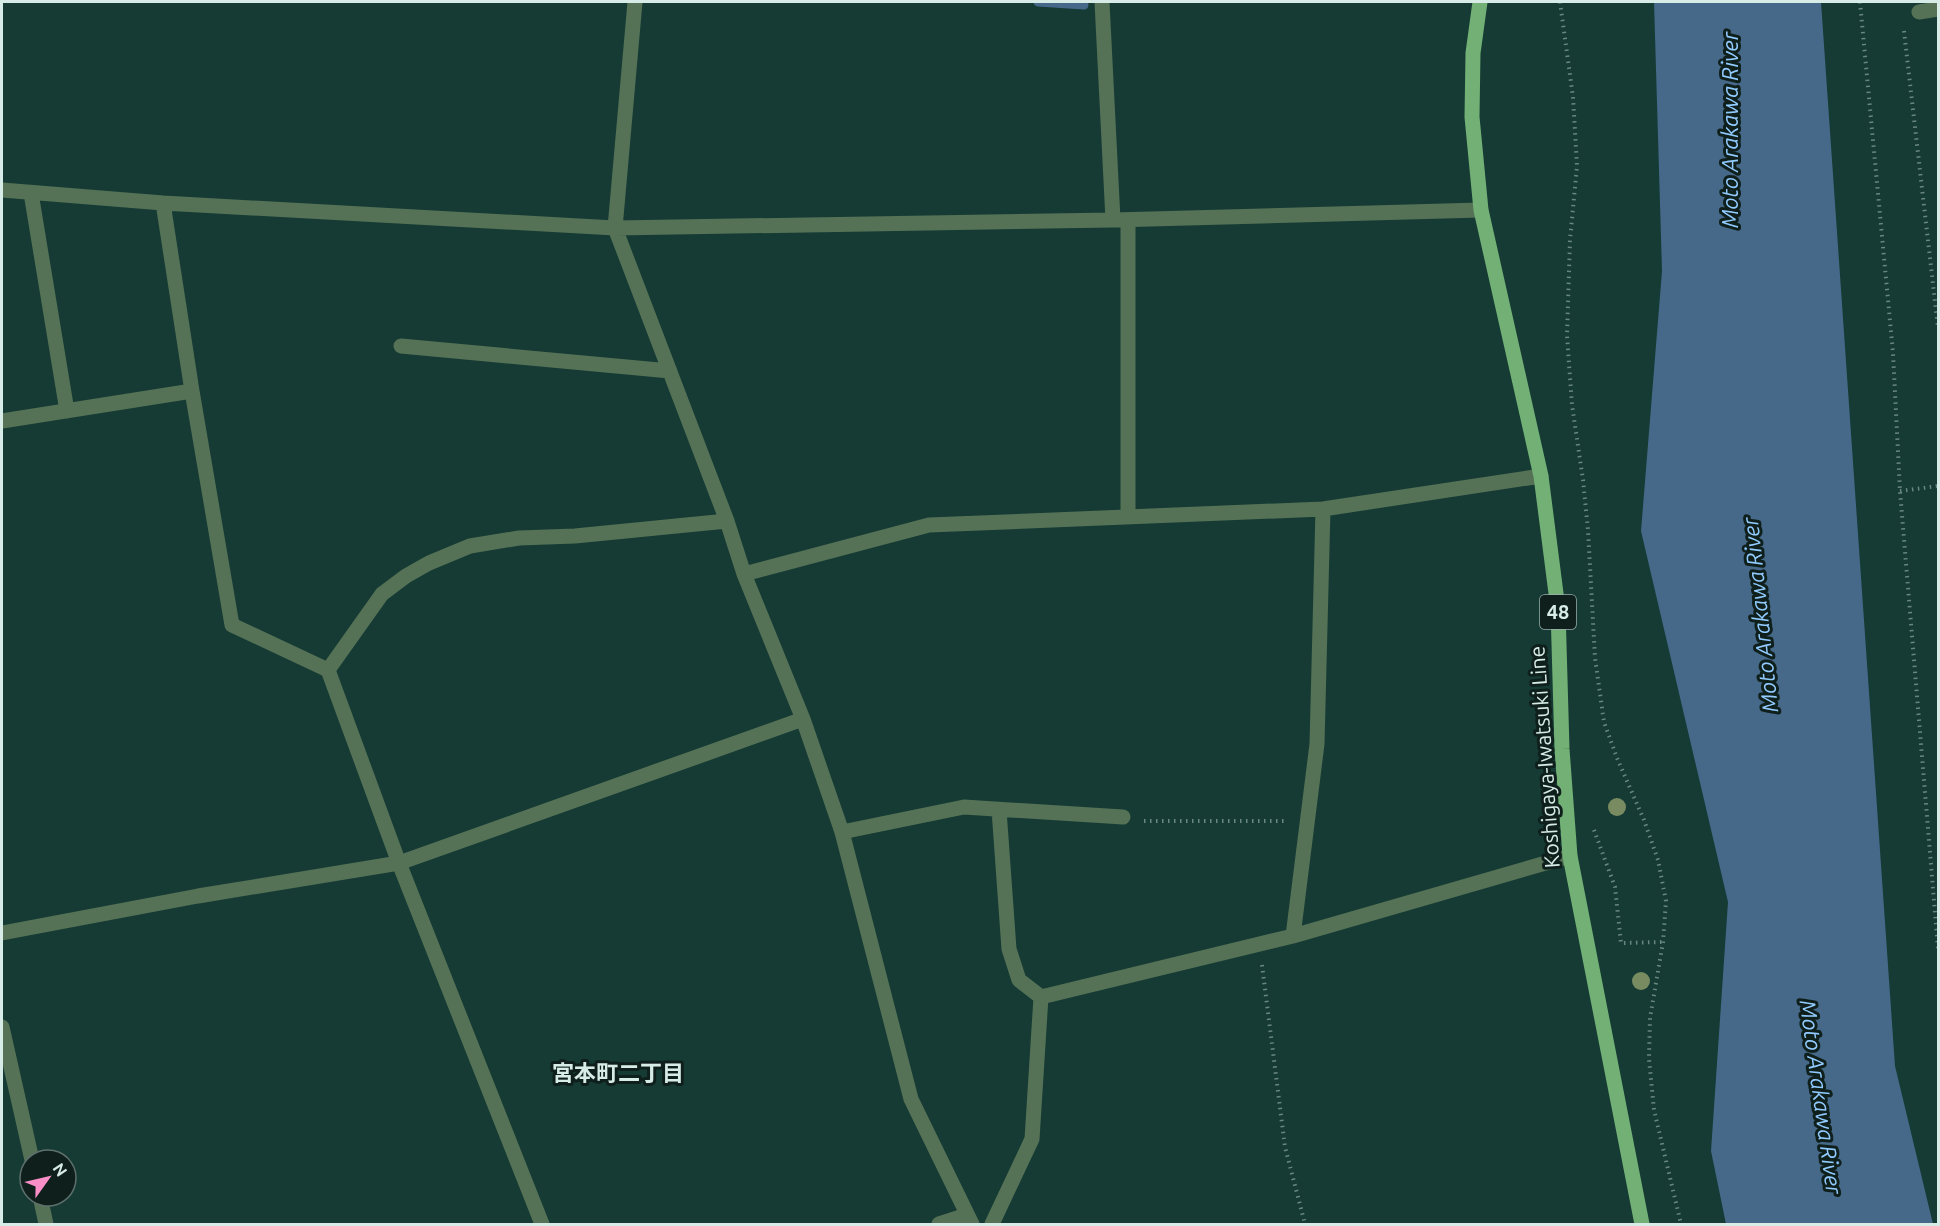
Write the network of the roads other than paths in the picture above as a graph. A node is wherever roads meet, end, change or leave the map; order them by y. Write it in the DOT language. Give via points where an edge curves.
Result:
graph roads {
  1 [pos="635,2"];
  2 [pos="1102,2"];
  3 [pos="1480,2"];
  4 [pos="1938,9"];
  5 [pos="1919,12"];
  6 [pos="2,190"];
  7 [pos="31,193"];
  8 [pos="163,203"];
  9 [pos="1481,210"];
  10 [pos="1121,220"];
  11 [pos="615,228"];
  12 [pos="401,345"];
  13 [pos="670,371"];
  14 [pos="192,391"];
  15 [pos="67,411"];
  16 [pos="2,421"];
  17 [pos="1541,476"];
  18 [pos="1323,509"];
  19 [pos="1128,517"];
  20 [pos="726,521"];
  21 [pos="744,574"];
  22 [pos="328,670"];
  23 [pos="803,718"];
  24 [pos="999,810"];
  25 [pos="1123,817"];
  26 [pos="842,832"];
  27 [pos="1570,856"];
  28 [pos="399,863"];
  29 [pos="2,933"];
  30 [pos="1293,936"];
  31 [pos="1041,997"];
  32 [pos="2,1027"];
  33 [pos="29,1148"];
  34 [pos="43,1208"];
  35 [pos="969,1220"];
  36 [pos="46,1224"];
  37 [pos="542,1224"];
  38 [pos="939,1224"];
  39 [pos="992,1224"];
  40 [pos="1642,1224"];
  1 -- 11 [label="street"];
  2 -- 10 [label="street"];
  3 -- 9 [label="main road, Koshigaya-Iwatsuki Line / 48" via="1473,53 1472,117"];
  4 -- 5 [label="street"];
  6 -- 7 [label="street"];
  7 -- 8 [label="street"];
  7 -- 15 [label="street"];
  8 -- 11 [label="street"];
  8 -- 14 [label="street"];
  9 -- 10 [label="street"];
  9 -- 17 [label="main road, Koshigaya-Iwatsuki Line / 48"];
  10 -- 11 [label="street"];
  10 -- 19 [label="street"];
  11 -- 13 [label="street"];
  12 -- 13 [label="street"];
  13 -- 20 [label="street"];
  14 -- 15 [label="street"];
  14 -- 22 [label="street" via="232,625"];
  15 -- 16 [label="street"];
  17 -- 18 [label="street"];
  17 -- 27 [label="main road, Koshigaya-Iwatsuki Line / 48" via="1558,609"];
  18 -- 19 [label="street"];
  18 -- 30 [label="street" via="1317,744"];
  19 -- 21 [label="street" via="929,525"];
  20 -- 21 [label="street"];
  20 -- 22 [label="street" via="575,536 519,537 470,546 429,563 381,594"];
  21 -- 23 [label="street"];
  22 -- 28 [label="street"];
  23 -- 26 [label="street"];
  23 -- 28 [label="street"];
  24 -- 25 [label="street"];
  24 -- 26 [label="street" via="964,807"];
  24 -- 31 [label="street" via="1009,949 1019,980"];
  26 -- 35 [label="street" via="911,1099"];
  27 -- 30 [label="street"];
  27 -- 40 [label="main road, Koshigaya-Iwatsuki Line / 48"];
  28 -- 29 [label="street"];
  28 -- 37 [label="street"];
  30 -- 31 [label="street"];
  31 -- 39 [label="street" via="1032,1138"];
  32 -- 33 [label="street"];
  34 -- 36 [label="street"];
  35 -- 38 [label="street"];
}
